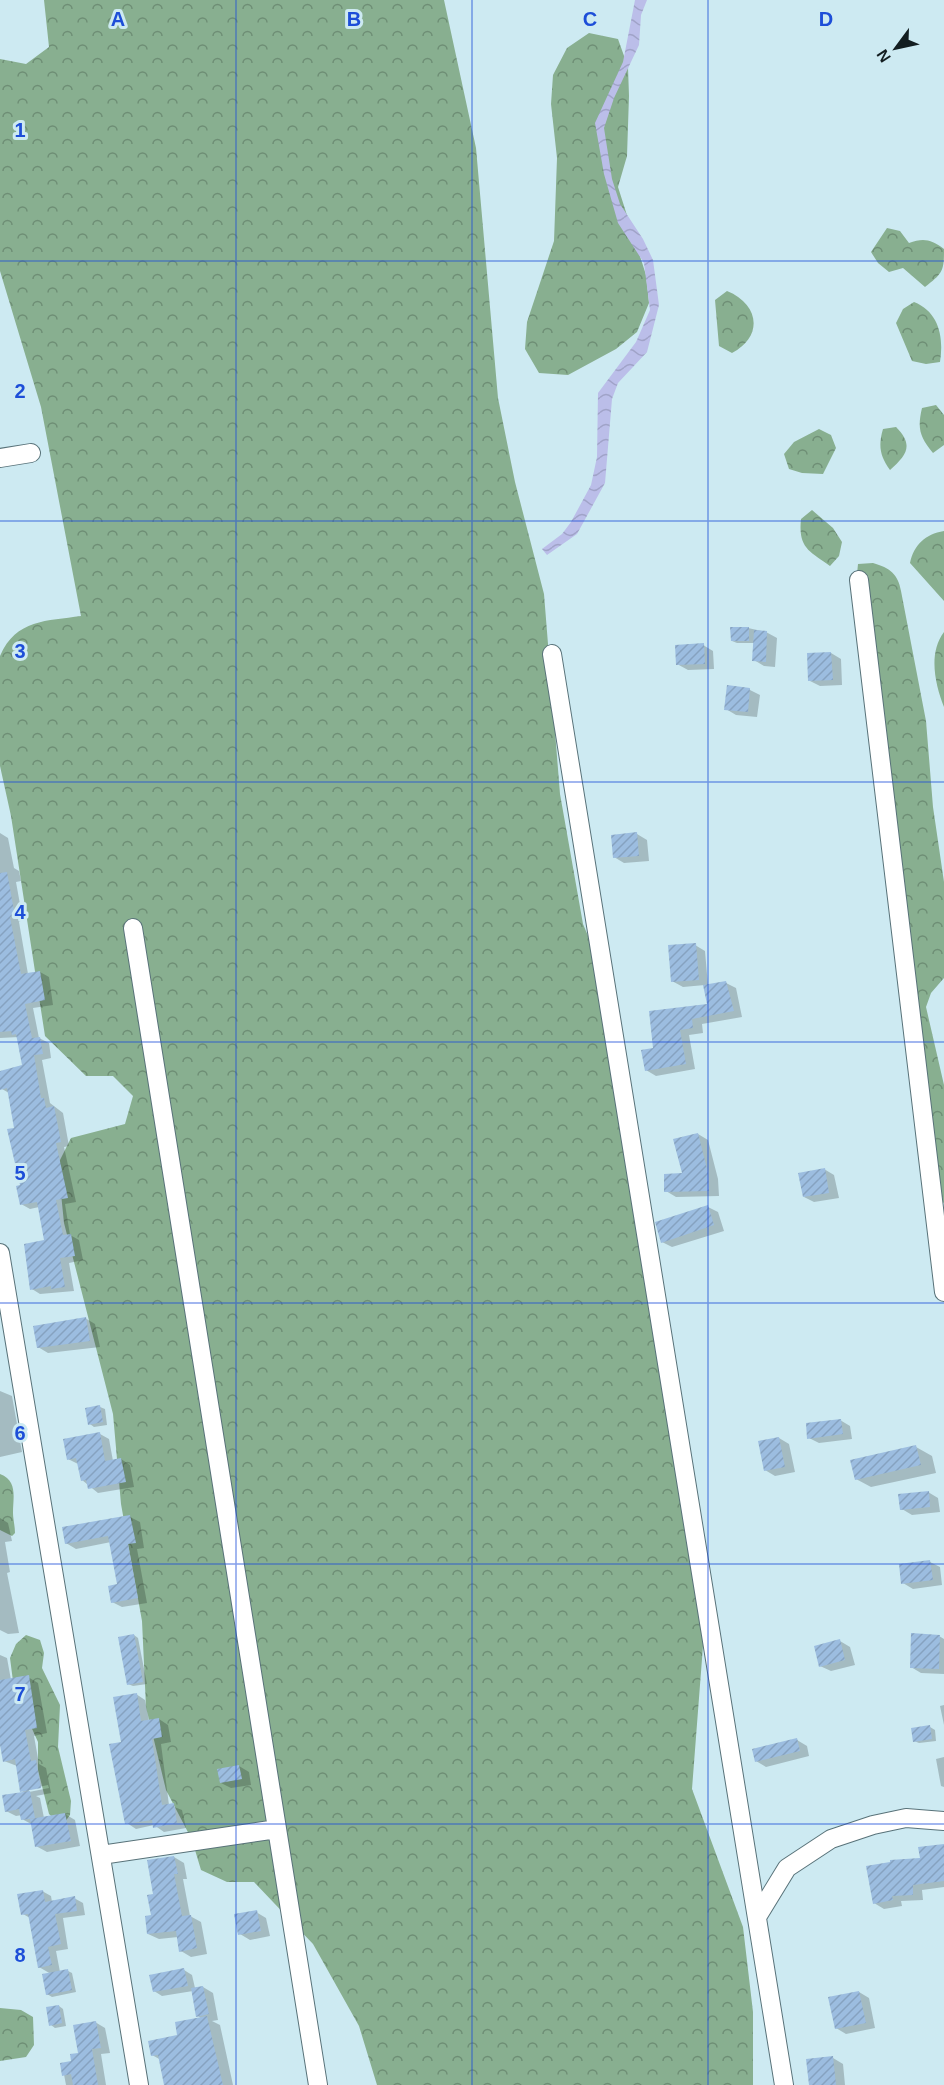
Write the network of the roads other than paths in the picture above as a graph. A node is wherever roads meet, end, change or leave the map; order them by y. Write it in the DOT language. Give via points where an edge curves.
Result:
graph roads {
  1 [pos="31,453"];
  2 [pos="0,458"];
  3 [pos="859,580"];
  4 [pos="552,654"];
  5 [pos="133,928"];
  6 [pos="0,1253"];
  7 [pos="944,1292"];
  8 [pos="944,1821"];
  9 [pos="277,1829"];
  10 [pos="101,1855"];
  11 [pos="757,1917"];
  12 [pos="140,2085"];
  13 [pos="318,2085"];
  14 [pos="784,2085"];
  1 -- 2 [label="street"];
  3 -- 7 [label="street"];
  4 -- 11 [label="street"];
  5 -- 9 [label="street"];
  6 -- 10 [label="street"];
  8 -- 11 [label="street" via="906,1818 831,1839 787,1868"];
  9 -- 10 [label="street"];
  9 -- 13 [label="street"];
  10 -- 12 [label="street"];
  11 -- 14 [label="street"];
}
